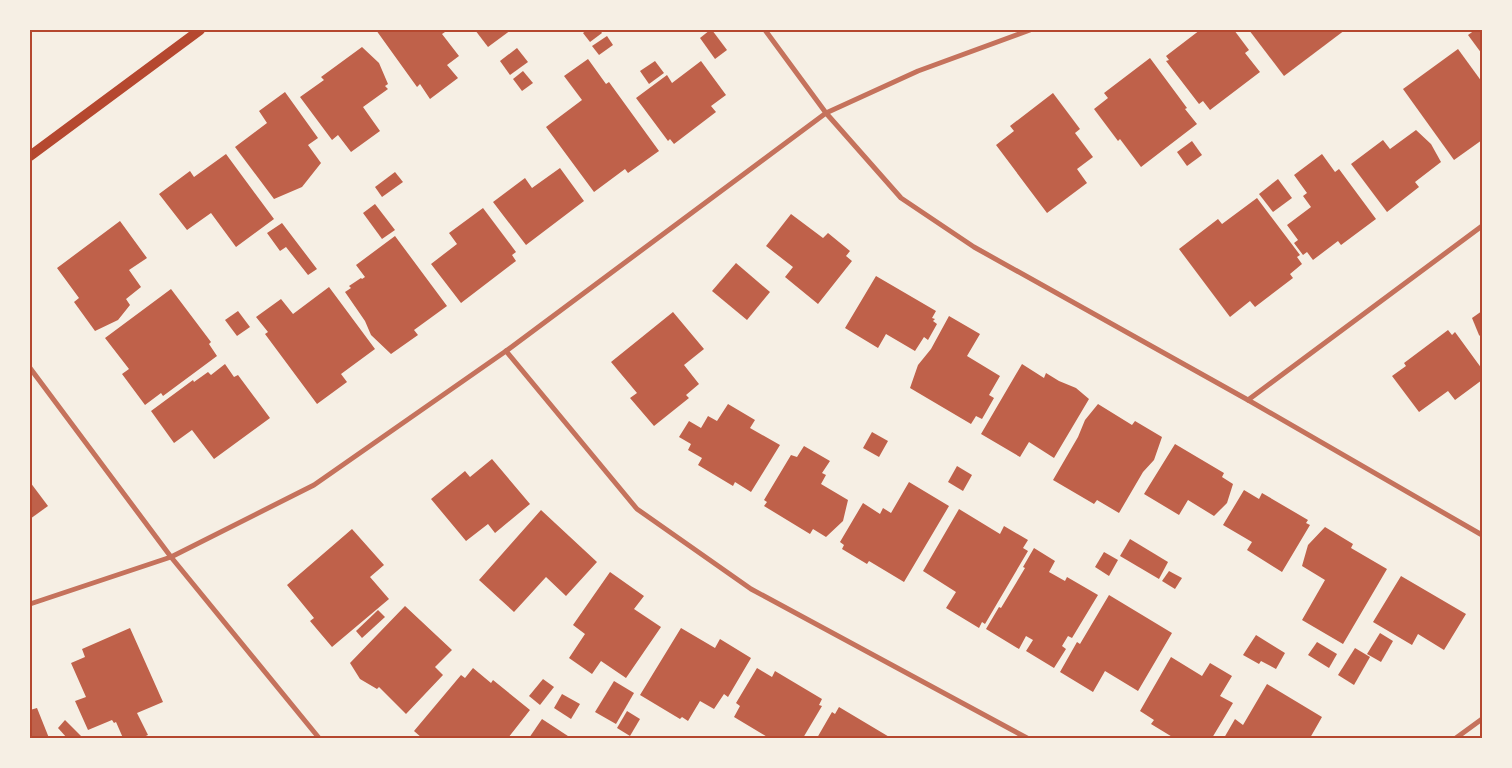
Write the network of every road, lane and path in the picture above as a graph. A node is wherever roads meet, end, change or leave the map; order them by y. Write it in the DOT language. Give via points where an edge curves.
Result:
graph roads {
  1 [pos="200,30"];
  2 [pos="765,30"];
  3 [pos="1030,30"];
  4 [pos="826,114"];
  5 [pos="30,156"];
  6 [pos="1482,226"];
  7 [pos="506,351"];
  8 [pos="30,368"];
  9 [pos="1248,400"];
  10 [pos="1482,535"];
  11 [pos="170,557"];
  12 [pos="30,604"];
  13 [pos="1482,719"];
  14 [pos="319,738"];
  15 [pos="1027,738"];
  16 [pos="1456,738"];
  1 -- 5 [label="main road"];
  2 -- 4 [label="street"];
  3 -- 4 [label="street" via="918,71"];
  4 -- 7 [label="street"];
  4 -- 9 [label="street" via="901,198 974,247"];
  6 -- 9 [label="street"];
  7 -- 11 [label="street" via="314,485"];
  7 -- 15 [label="street" via="637,509 751,589"];
  8 -- 11 [label="street"];
  9 -- 10 [label="street"];
  11 -- 12 [label="street"];
  11 -- 14 [label="street"];
  13 -- 16 [label="street"];
}
